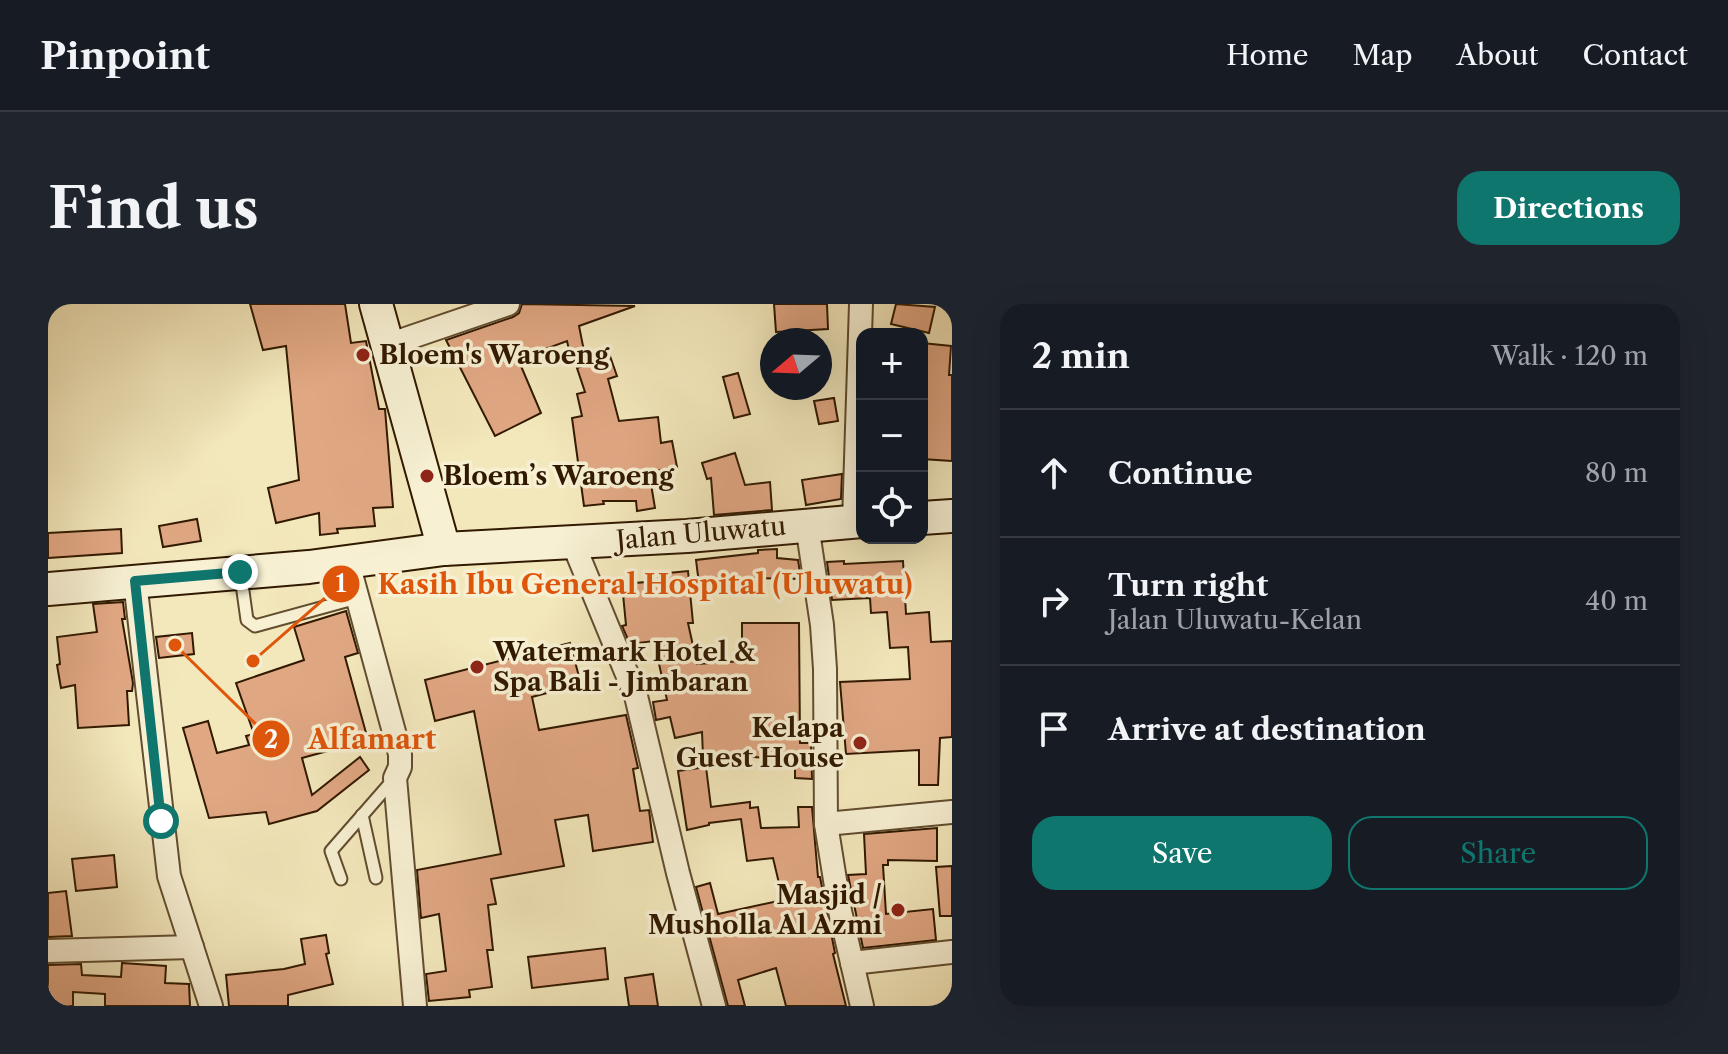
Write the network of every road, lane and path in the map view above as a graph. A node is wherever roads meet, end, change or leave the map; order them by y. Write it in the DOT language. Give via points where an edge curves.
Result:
graph roads {
  1 [pos="376,304"];
  2 [pos="508,304"];
  3 [pos="861,304"];
  4 [pos="388,345"];
  5 [pos="859,472"];
  6 [pos="952,516"];
  7 [pos="928,518"];
  8 [pos="856,522"];
  9 [pos="807,525"];
  10 [pos="573,543"];
  11 [pos="444,549"];
  12 [pos="348,563"];
  13 [pos="240,572"];
  14 [pos="135,581"];
  15 [pos="48,589"];
  16 [pos="357,598"];
  17 [pos="395,778"];
  18 [pos="952,812"];
  19 [pos="362,815"];
  20 [pos="826,824"];
  21 [pos="376,878"];
  22 [pos="341,879"];
  23 [pos="192,947"];
  24 [pos="48,951"];
  25 [pos="952,952"];
  26 [pos="852,963"];
  27 [pos="211,1006"];
  28 [pos="415,1006"];
  29 [pos="714,1006"];
  30 [pos="862,1006"];
  1 -- 4 [label="street"];
  2 -- 4 [label="street"];
  3 -- 5 [label="street"];
  4 -- 11 [label="street"];
  6 -- 7 [label="street"];
  8 -- 9 [label="street, Jalan Uluwatu"];
  9 -- 10 [label="street, Jalan Uluwatu"];
  9 -- 20 [label="street" via="825,669"];
  10 -- 11 [label="street, Jalan Uluwatu"];
  10 -- 29 [label="street" via="636,696"];
  11 -- 12 [label="street, Jalan Uluwatu"];
  12 -- 13 [label="street, Jalan Uluwatu"];
  12 -- 16 [label="street"];
  13 -- 14 [label="street, Jalan Uluwatu"];
  13 -- 16 [label="lane" via="247,620 255,626"];
  14 -- 15 [label="street, Jalan Uluwatu"];
  14 -- 23 [label="street" via="166,855"];
  16 -- 17 [label="street" via="400,754"];
  17 -- 19 [label="lane"];
  17 -- 28 [label="street"];
  18 -- 20 [label="street"];
  19 -- 21 [label="lane"];
  19 -- 22 [label="lane" via="331,851"];
  20 -- 26 [label="street"];
  23 -- 24 [label="street"];
  23 -- 27 [label="street"];
  25 -- 26 [label="street"];
  26 -- 30 [label="street"];
}
